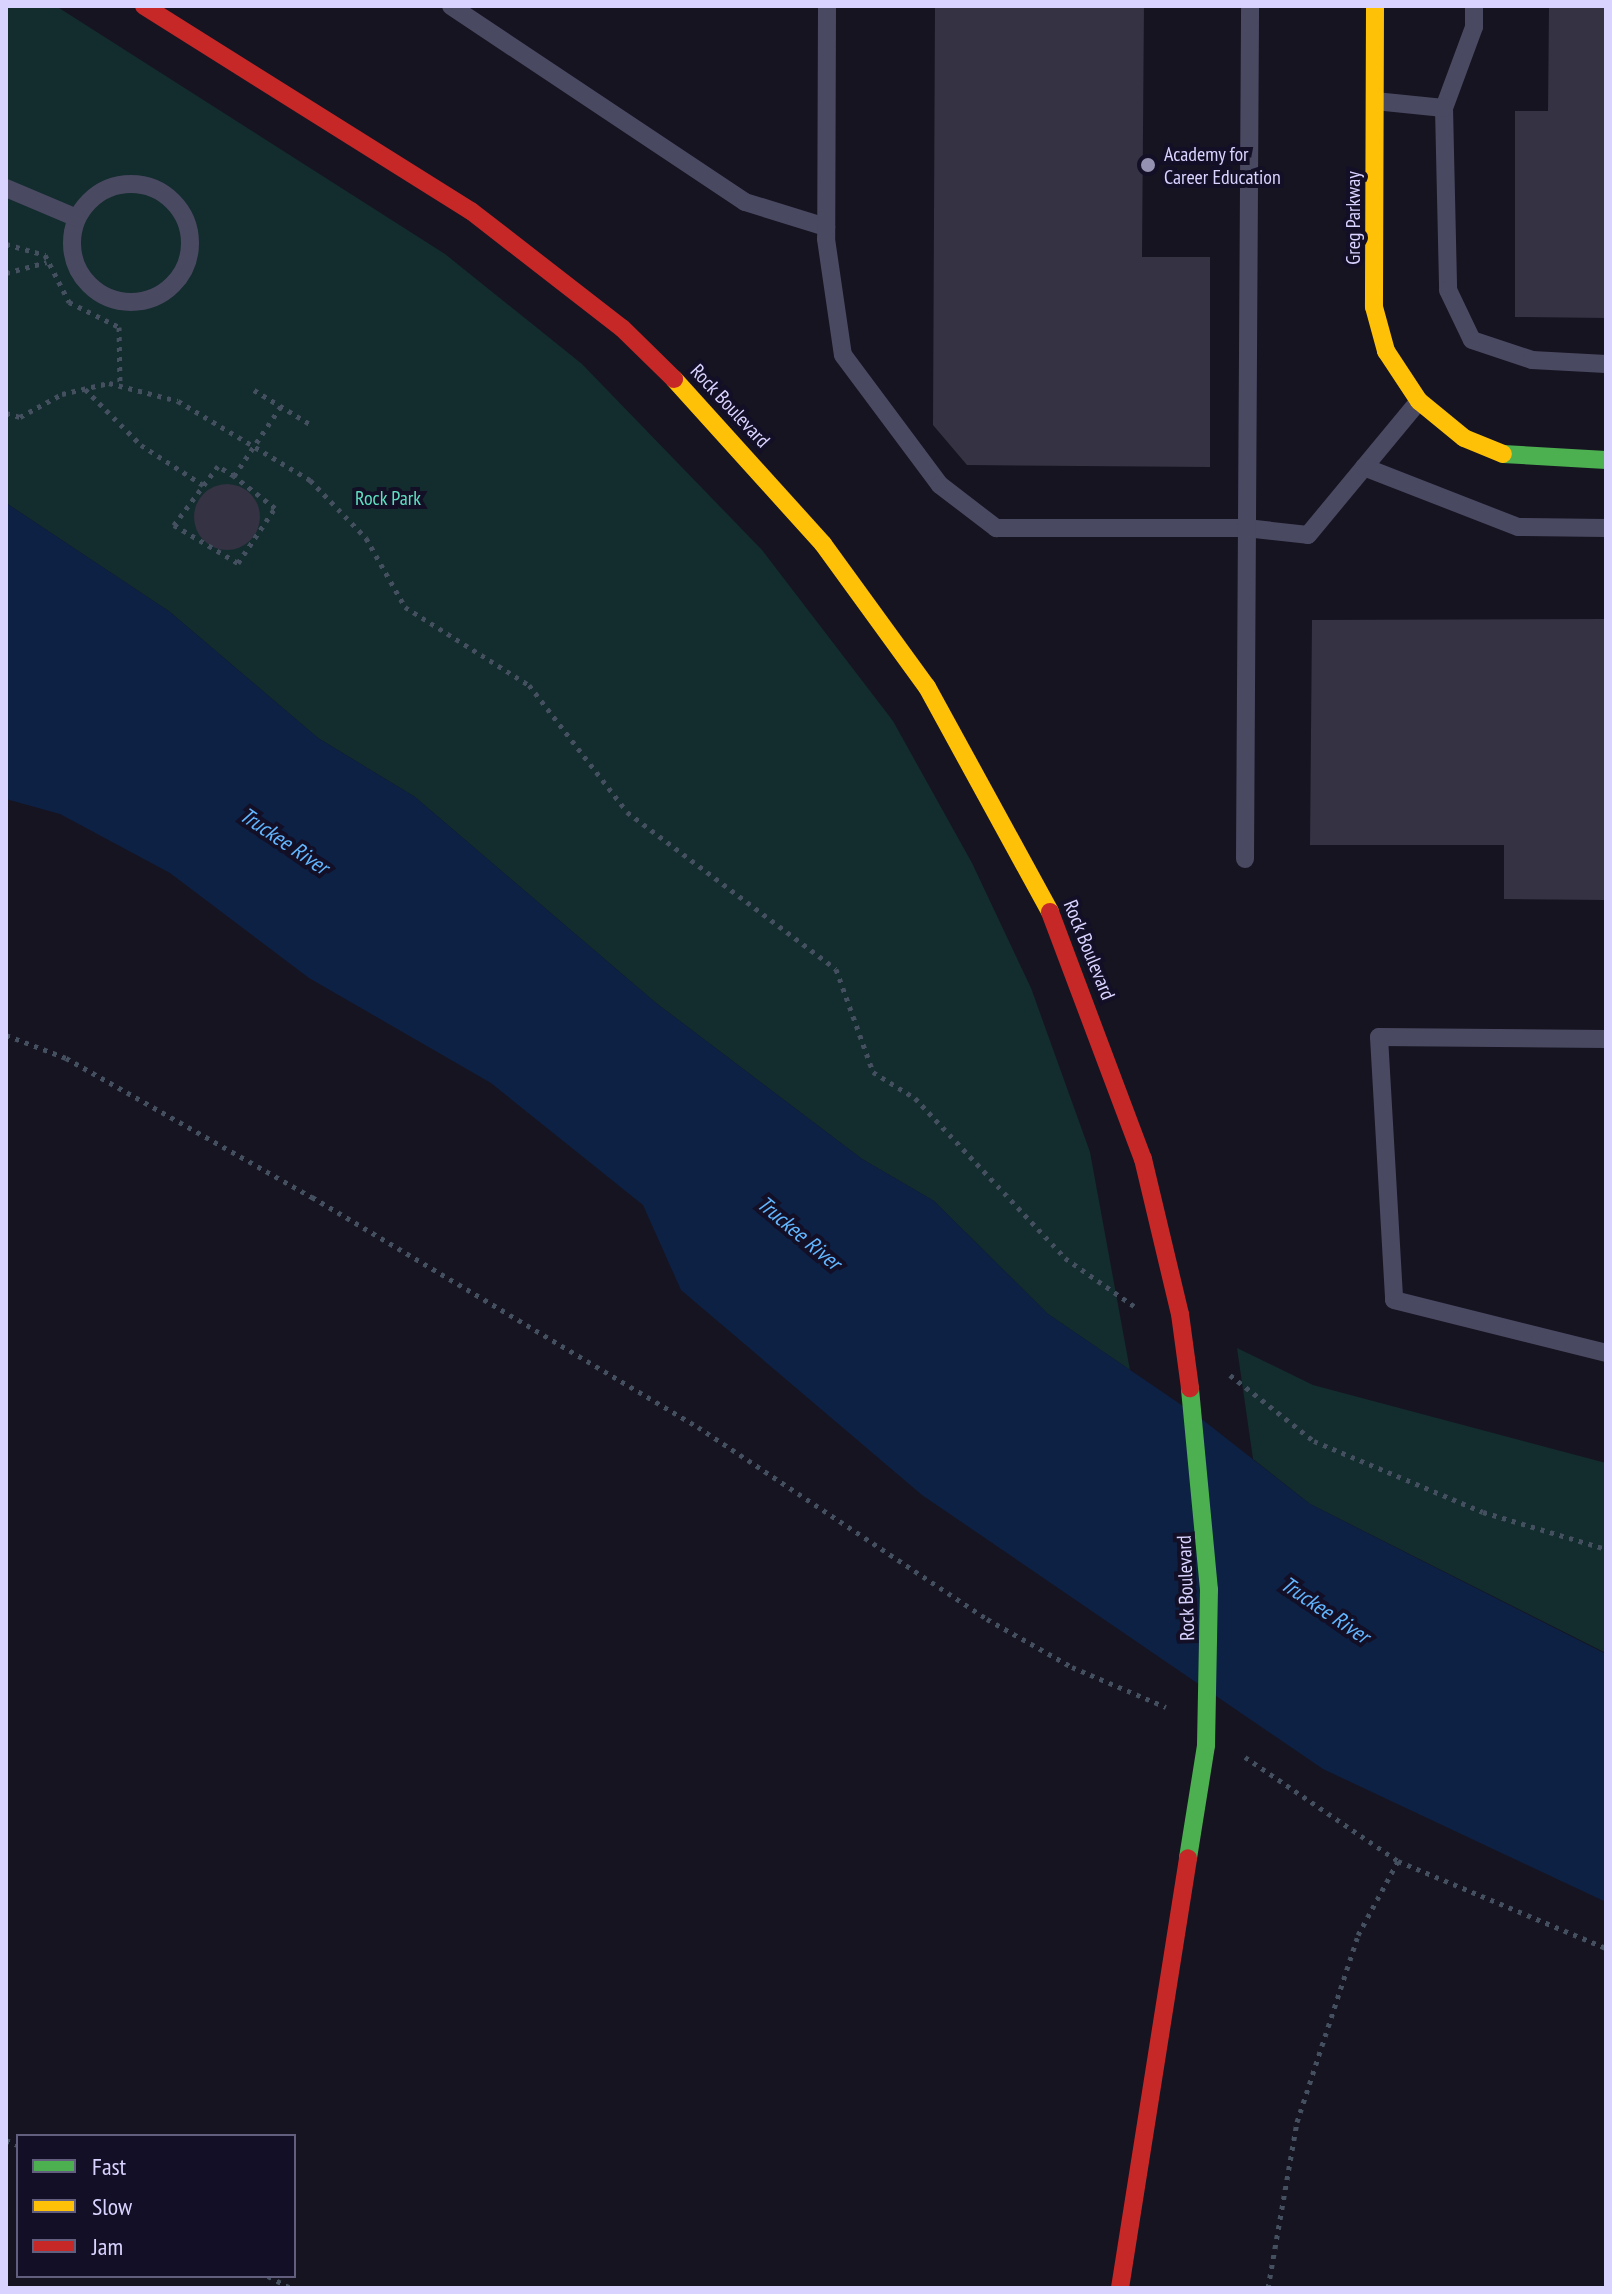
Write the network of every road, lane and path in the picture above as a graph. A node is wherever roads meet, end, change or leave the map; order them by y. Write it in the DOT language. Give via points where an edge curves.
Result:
graph roads {
  1 [pos="144,6"];
  2 [pos="451,6"];
  3 [pos="827,6"];
  4 [pos="1250,6"];
  5 [pos="1375,6"];
  6 [pos="1474,6"];
  7 [pos="1375,101"];
  8 [pos="1444,108"];
  9 [pos="6,188"];
  10 [pos="77,218"];
  11 [pos="826,227"];
  12 [pos="6,244"];
  13 [pos="47,262"];
  14 [pos="6,273"];
  15 [pos="1606,364"];
  16 [pos="120,386"];
  17 [pos="85,389"];
  18 [pos="254,390"];
  19 [pos="281,406"];
  20 [pos="1425,408"];
  21 [pos="6,413"];
  22 [pos="310,424"];
  23 [pos="255,447"];
  24 [pos="1606,460"];
  25 [pos="1364,467"];
  26 [pos="234,476"];
  27 [pos="203,485"];
  28 [pos="1246,528"];
  29 [pos="1606,528"];
  30 [pos="1245,859"];
  31 [pos="6,1035"];
  32 [pos="1606,1039"];
  33 [pos="1146,1315"];
  34 [pos="1606,1353"];
  35 [pos="1221,1369"];
  36 [pos="1606,1549"];
  37 [pos="1181,1716"];
  38 [pos="1230,1747"];
  39 [pos="1398,1861"];
  40 [pos="1606,1948"];
  41 [pos="272,2278"];
  42 [pos="291,2288"];
  43 [pos="1120,2288"];
  44 [pos="1268,2288"];
  1 -- 43 [label="main road, Rock Boulevard" via="396,160 544,265 694,398 823,544 927,687 1039,887 1114,1071 1165,1250 1192,1386 1206,1515 1211,1671 1195,1824"];
  2 -- 11 [label="lane" via="745,202"];
  3 -- 11 [label="lane"];
  4 -- 28 [label="lane"];
  5 -- 7 [label="main road, Greg Parkway"];
  6 -- 8 [label="lane" via="1474,27"];
  7 -- 8 [label="lane"];
  7 -- 20 [label="main road, Greg Parkway" via="1374,307 1386,351"];
  8 -- 15 [label="lane" via="1448,290 1472,340 1532,360"];
  9 -- 10 [label="lane"];
  10 -- 10 [label="lane" via="73,258 82,276 114,300 154,297 183,271 190,234 184,216 157,190 120,185 95,197"];
  11 -- 28 [label="lane" via="843,355 940,485 996,528"];
  12 -- 13 [label="path" via="45,255"];
  13 -- 14 [label="path"];
  13 -- 16 [label="path" via="69,302 119,327"];
  16 -- 17 [label="path"];
  16 -- 23 [label="path" via="178,401"];
  17 -- 21 [label="path" via="20,417"];
  17 -- 27 [label="path" via="141,445"];
  18 -- 19 [label="path"];
  19 -- 22 [label="path"];
  19 -- 23 [label="path"];
  20 -- 24 [label="main road" via="1464,438 1507,455"];
  20 -- 25 [label="lane"];
  23 -- 26 [label="path"];
  23 -- 33 [label="path" via="310,480 366,538 405,607 529,685 627,812 836,969 873,1072 915,1098 1065,1258"];
  25 -- 28 [label="lane" via="1308,535"];
  25 -- 29 [label="lane" via="1518,527"];
  26 -- 27 [label="path" via="218,466"];
  26 -- 27 [label="path" via="275,508 238,563 174,525"];
  28 -- 30 [label="lane"];
  31 -- 37 [label="path" via="66,1058 312,1197 698,1427 987,1619 1072,1667 1143,1692"];
  32 -- 34 [label="lane" via="1379,1037 1394,1300"];
  35 -- 36 [label="path" via="1314,1441 1483,1512"];
  38 -- 39 [label="path"];
  39 -- 40 [label="path"];
  39 -- 44 [label="path" via="1358,1935 1297,2122"];
  41 -- 42 [label="path"];
}
